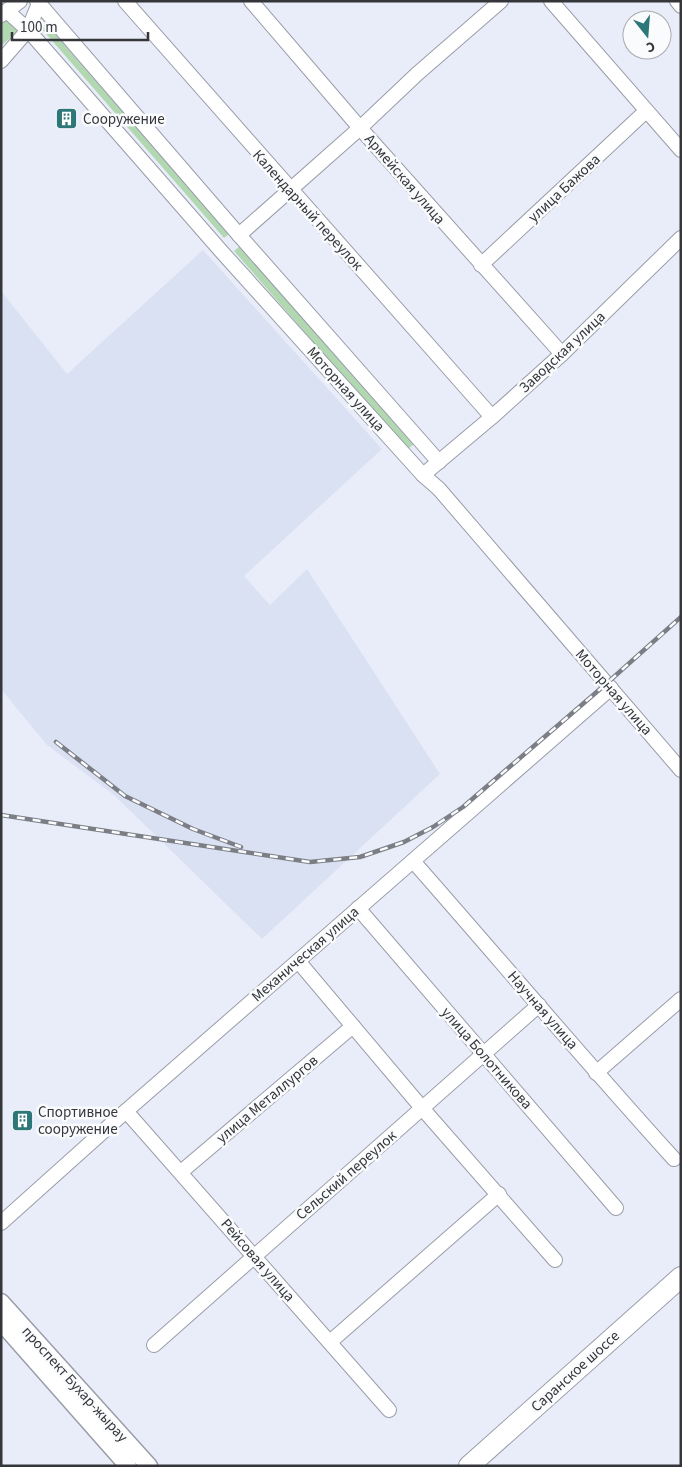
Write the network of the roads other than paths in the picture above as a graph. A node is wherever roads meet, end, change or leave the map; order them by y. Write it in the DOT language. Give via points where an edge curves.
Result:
graph roads {
  1 [pos="20,1"];
  2 [pos="125,1"];
  3 [pos="251,1"];
  4 [pos="501,1"];
  5 [pos="551,1"];
  6 [pos="677,1"];
  7 [pos="39,2"];
  8 [pos="681,6"];
  9 [pos="4,13"];
  10 [pos="28,30"];
  11 [pos="1,61"];
  12 [pos="646,111"];
  13 [pos="360,128"];
  14 [pos="681,150"];
  15 [pos="291,191"];
  16 [pos="239,235"];
  17 [pos="681,238"];
  18 [pos="481,265"];
  19 [pos="562,354"];
  20 [pos="492,417"];
  21 [pos="439,462"];
  22 [pos="424,475"];
  23 [pos="611,688"];
  24 [pos="681,770"];
  25 [pos="413,861"];
  26 [pos="358,908"];
  27 [pos="298,961"];
  28 [pos="681,999"];
  29 [pos="539,1005"];
  30 [pos="352,1026"];
  31 [pos="483,1053"];
  32 [pos="596,1073"];
  33 [pos="422,1108"];
  34 [pos="126,1111"];
  35 [pos="674,1159"];
  36 [pos="181,1172"];
  37 [pos="499,1194"];
  38 [pos="616,1208"];
  39 [pos="1,1222"];
  40 [pos="254,1256"];
  41 [pos="555,1260"];
  42 [pos="681,1277"];
  43 [pos="1,1302"];
  44 [pos="1,1322"];
  45 [pos="330,1342"];
  46 [pos="154,1345"];
  47 [pos="389,1410"];
  48 [pos="128,1466"];
  49 [pos="149,1466"];
  50 [pos="469,1466"];
  1 -- 9 [label="street"];
  2 -- 15 [label="street, Календарный переулок"];
  3 -- 13 [label="street, Армейская улица"];
  4 -- 13 [label="street"];
  5 -- 12 [label="street"];
  6 -- 8 [label="street"];
  7 -- 10 [label="street"];
  7 -- 16 [label="street, Моторная улица"];
  9 -- 10 [label="street, Моторная улица"];
  10 -- 11 [label="street"];
  10 -- 22 [label="street, Моторная улица" via="221,251"];
  12 -- 14 [label="street"];
  12 -- 18 [label="street, улица Бажова"];
  13 -- 15 [label="street"];
  13 -- 18 [label="street, Армейская улица"];
  15 -- 16 [label="street"];
  15 -- 20 [label="street, Календарный переулок"];
  16 -- 21 [label="street, Моторная улица"];
  17 -- 19 [label="street, Заводская улица"];
  18 -- 19 [label="street, Армейская улица"];
  19 -- 20 [label="street, Заводская улица"];
  20 -- 21 [label="street, Заводская улица"];
  21 -- 22 [label="street, Заводская улица"];
  22 -- 23 [label="street, Моторная улица"];
  23 -- 24 [label="street, Моторная улица"];
  23 -- 25 [label="street, Механическая улица"];
  25 -- 26 [label="street, Механическая улица"];
  25 -- 29 [label="street, Научная улица"];
  26 -- 27 [label="street, Механическая улица"];
  26 -- 31 [label="street, улица Болотникова"];
  27 -- 30 [label="street"];
  27 -- 34 [label="street, Механическая улица"];
  28 -- 32 [label="street"];
  29 -- 31 [label="street, Сельский переулок"];
  29 -- 32 [label="street, Научная улица"];
  30 -- 33 [label="street"];
  30 -- 36 [label="street, улица Металлургов"];
  31 -- 33 [label="street, Сельский переулок"];
  31 -- 38 [label="street, улица Болотникова"];
  32 -- 35 [label="street, Научная улица"];
  33 -- 37 [label="street"];
  33 -- 40 [label="street, Сельский переулок"];
  34 -- 36 [label="street, Рейсовая улица"];
  34 -- 39 [label="street, Механическая улица"];
  36 -- 40 [label="street, Рейсовая улица"];
  37 -- 41 [label="street"];
  37 -- 45 [label="street"];
  40 -- 45 [label="street, Рейсовая улица"];
  40 -- 46 [label="street, Сельский переулок"];
  42 -- 50 [label="highway, Саранское шоссе"];
  43 -- 49 [label="main road, проспект Бухар-жырау"];
  44 -- 48 [label="main road, проспект Бухар-жырау"];
  45 -- 47 [label="street, Рейсовая улица"];
}
